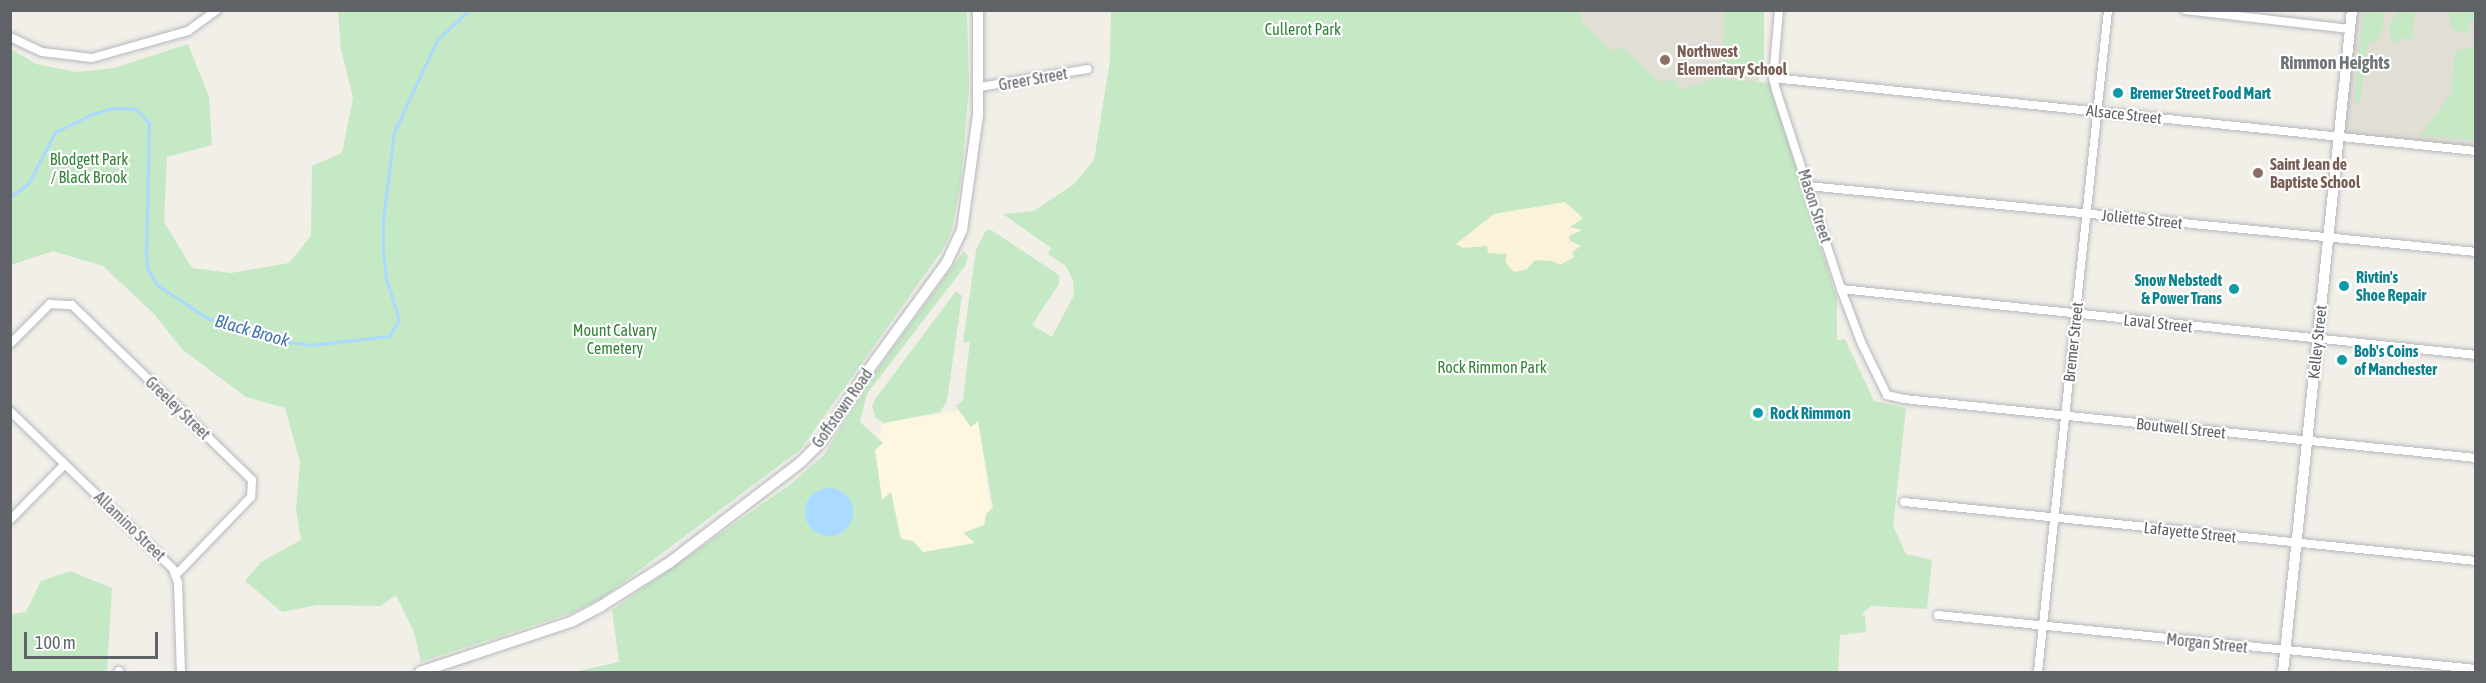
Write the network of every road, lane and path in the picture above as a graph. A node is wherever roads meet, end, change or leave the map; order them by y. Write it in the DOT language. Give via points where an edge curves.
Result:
graph roads {
  1 [pos="217,10"];
  2 [pos="978,10"];
  3 [pos="1779,10"];
  4 [pos="2108,10"];
  5 [pos="2185,10"];
  6 [pos="2352,10"];
  7 [pos="2350,29"];
  8 [pos="10,37"];
  9 [pos="1087,69"];
  10 [pos="1773,78"];
  11 [pos="980,87"];
  12 [pos="2097,111"];
  13 [pos="2338,138"];
  14 [pos="2475,151"];
  15 [pos="1808,186"];
  16 [pos="2086,214"];
  17 [pos="2328,238"];
  18 [pos="2475,252"];
  19 [pos="1841,289"];
  20 [pos="2076,314"];
  21 [pos="2318,339"];
  22 [pos="10,344"];
  23 [pos="2475,355"];
  24 [pos="1887,394"];
  25 [pos="10,411"];
  26 [pos="2065,415"];
  27 [pos="2307,442"];
  28 [pos="2475,458"];
  29 [pos="65,464"];
  30 [pos="1904,502"];
  31 [pos="2054,518"];
  32 [pos="10,520"];
  33 [pos="2296,543"];
  34 [pos="2475,561"];
  35 [pos="177,574"];
  36 [pos="1938,615"];
  37 [pos="2043,627"];
  38 [pos="2285,651"];
  39 [pos="2475,669"];
  40 [pos="181,672"];
  41 [pos="420,672"];
  42 [pos="2038,672"];
  43 [pos="2283,672"];
  1 -- 8 [label="street" via="188,32 92,58 42,52"];
  2 -- 11 [label="main road, Goffstown Road"];
  3 -- 10 [label="street, Mason Street"];
  4 -- 12 [label="street, Bremer Street"];
  5 -- 7 [label="street"];
  6 -- 7 [label="main road, Kelley Street"];
  7 -- 13 [label="main road, Kelley Street"];
  9 -- 11 [label="street, Greer Street"];
  10 -- 12 [label="street, Alsace Street"];
  10 -- 15 [label="street, Mason Street"];
  11 -- 41 [label="main road, Goffstown Road" via="973,170 958,241 812,452 669,563 600,606 573,621"];
  12 -- 13 [label="street, Alsace Street"];
  12 -- 16 [label="street, Bremer Street"];
  13 -- 14 [label="street, Alsace Street"];
  13 -- 17 [label="main road, Kelley Street"];
  15 -- 16 [label="street, Joliette Street"];
  15 -- 19 [label="street, Mason Street"];
  16 -- 17 [label="street, Joliette Street"];
  16 -- 20 [label="street, Bremer Street"];
  17 -- 18 [label="street, Joliette Street"];
  17 -- 21 [label="main road, Kelley Street"];
  19 -- 20 [label="street, Laval Street"];
  19 -- 24 [label="street, Mason Street"];
  20 -- 21 [label="street, Laval Street"];
  20 -- 26 [label="street, Bremer Street"];
  21 -- 23 [label="street, Laval Street"];
  21 -- 27 [label="main road, Kelley Street"];
  22 -- 35 [label="street, Greeley Street" via="50,304 72,305 252,480 251,497"];
  24 -- 26 [label="street, Boutwell Street"];
  25 -- 29 [label="street, Allamino Street"];
  26 -- 27 [label="street, Boutwell Street"];
  26 -- 31 [label="street, Bremer Street"];
  27 -- 28 [label="street, Boutwell Street"];
  27 -- 33 [label="main road, Kelley Street"];
  29 -- 32 [label="street"];
  29 -- 35 [label="street, Allamino Street"];
  30 -- 31 [label="street, Lafayette Street"];
  31 -- 33 [label="street, Lafayette Street"];
  31 -- 37 [label="street, Bremer Street"];
  33 -- 34 [label="street, Lafayette Street"];
  33 -- 38 [label="main road, Kelley Street"];
  35 -- 40 [label="street, Allamino Street"];
  36 -- 37 [label="street, Morgan Street"];
  37 -- 38 [label="street, Morgan Street"];
  37 -- 42 [label="street, Bremer Street"];
  38 -- 39 [label="street, Morgan Street"];
  38 -- 43 [label="main road, Kelley Street"];
}
